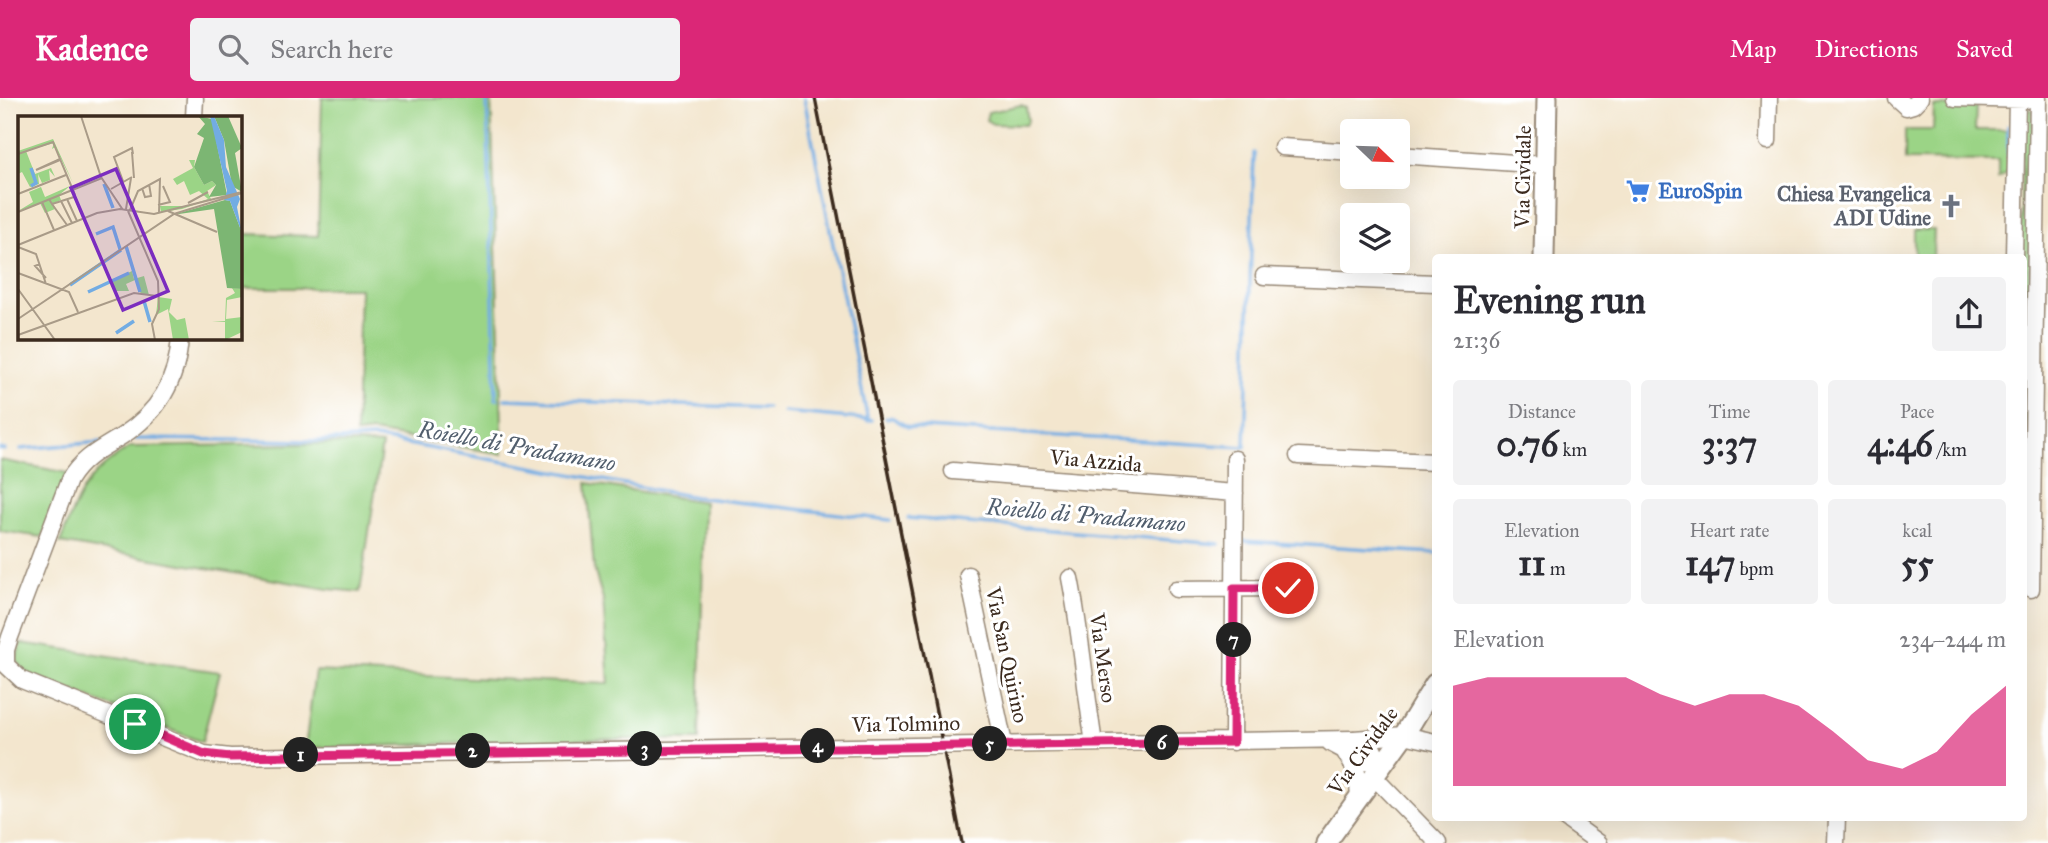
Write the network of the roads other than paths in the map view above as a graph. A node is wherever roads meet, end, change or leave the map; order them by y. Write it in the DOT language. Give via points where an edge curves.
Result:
graph roads {
  1 [pos="195,98"];
  2 [pos="1548,98"];
  3 [pos="1769,98"];
  4 [pos="1895,98"];
  5 [pos="1920,98"];
  6 [pos="1959,98"];
  7 [pos="2017,99"];
  8 [pos="2041,99"];
  9 [pos="194,116"];
  10 [pos="1769,141"];
  11 [pos="1282,147"];
  12 [pos="1340,151"];
  13 [pos="1410,156"];
  14 [pos="1546,165"];
  15 [pos="1544,254"];
  16 [pos="2014,254"];
  17 [pos="1264,276"];
  18 [pos="1432,283"];
  19 [pos="180,340"];
  20 [pos="1297,456"];
  21 [pos="1235,458"];
  22 [pos="1432,462"];
  23 [pos="953,471"];
  24 [pos="1235,494"];
  25 [pos="968,575"];
  26 [pos="1070,578"];
  27 [pos="1234,588"];
  28 [pos="1288,588"];
  29 [pos="1176,589"];
  30 [pos="2027,589"];
  31 [pos="2048,590"];
  32 [pos="3,668"];
  33 [pos="1432,695"];
  34 [pos="1404,735"];
  35 [pos="1432,741"];
  36 [pos="1233,742"];
  37 [pos="1094,743"];
  38 [pos="1347,743"];
  39 [pos="1004,744"];
  40 [pos="1377,771"];
  41 [pos="1359,796"];
  42 [pos="1569,821"];
  43 [pos="1837,821"];
  44 [pos="1326,843"];
  45 [pos="1438,843"];
  46 [pos="1599,843"];
  47 [pos="1836,843"];
  1 -- 9 [label="street"];
  2 -- 14 [label="main road, Via Cividale"];
  3 -- 10 [label="street"];
  4 -- 5 [label="street" via="1906,107"];
  6 -- 7 [label="street"];
  7 -- 8 [label="street"];
  7 -- 16 [label="street"];
  8 -- 30 [label="street"];
  11 -- 12 [label="street"];
  13 -- 14 [label="street"];
  14 -- 15 [label="main road, Via Cividale"];
  17 -- 18 [label="street"];
  19 -- 32 [label="street" via="175,375 161,399 141,422 80,463 69,480 10,637"];
  20 -- 22 [label="street"];
  21 -- 24 [label="street"];
  23 -- 24 [label="street, Via Azzida"];
  24 -- 27 [label="street"];
  25 -- 39 [label="street, Via San Quirino"];
  26 -- 37 [label="street, Via Merso"];
  27 -- 28 [label="street"];
  27 -- 29 [label="street"];
  27 -- 36 [label="street"];
  30 -- 31 [label="street"];
  32 -- 39 [label="street, Via Tolmino" via="22,680 204,754 230,757"];
  33 -- 34 [label="main road, Via Cividale"];
  34 -- 35 [label="street, Via Tolmino"];
  34 -- 38 [label="street, Via Tolmino"];
  34 -- 40 [label="main road, Via Cividale"];
  36 -- 37 [label="street, Via Tolmino"];
  36 -- 38 [label="street, Via Tolmino"];
  37 -- 39 [label="street, Via Tolmino"];
  38 -- 40 [label="street, Via Tolmino"];
  38 -- 41 [label="street"];
  40 -- 41 [label="main road, Via Cividale"];
  40 -- 45 [label="street"];
  41 -- 44 [label="main road, Via Cividale"];
  42 -- 46 [label="street"];
  43 -- 47 [label="street"];
}
